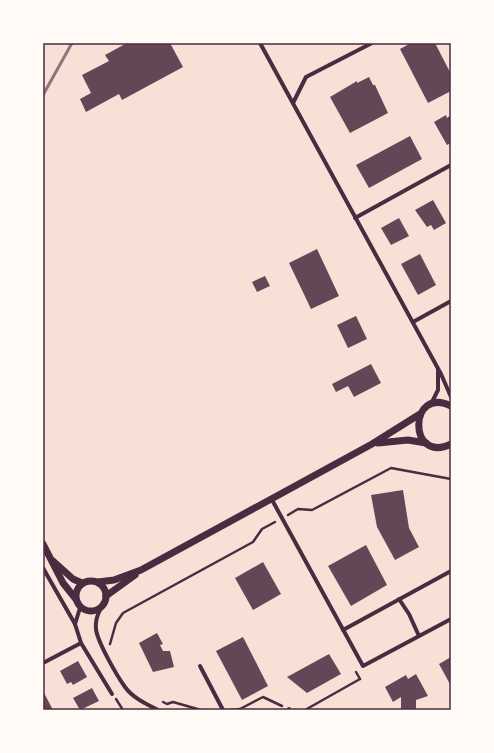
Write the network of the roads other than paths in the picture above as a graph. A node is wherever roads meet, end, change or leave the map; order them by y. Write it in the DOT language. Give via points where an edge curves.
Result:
graph roads {
  1 [pos="260,43"];
  2 [pos="372,43"];
  3 [pos="293,103"];
  4 [pos="451,165"];
  5 [pos="355,218"];
  6 [pos="451,302"];
  7 [pos="413,322"];
  8 [pos="436,364"];
  9 [pos="451,397"];
  10 [pos="429,406"];
  11 [pos="451,406"];
  12 [pos="420,414"];
  13 [pos="426,443"];
  14 [pos="372,444"];
  15 [pos="449,446"];
  16 [pos="271,498"];
  17 [pos="43,544"];
  18 [pos="50,559"];
  19 [pos="43,568"];
  20 [pos="141,570"];
  21 [pos="451,571"];
  22 [pos="98,582"];
  23 [pos="82,583"];
  24 [pos="106,596"];
  25 [pos="75,598"];
  26 [pos="399,599"];
  27 [pos="80,608"];
  28 [pos="101,608"];
  29 [pos="451,619"];
  30 [pos="75,624"];
  31 [pos="343,630"];
  32 [pos="419,636"];
  33 [pos="81,642"];
  34 [pos="43,663"];
  35 [pos="200,666"];
  36 [pos="112,694"];
  37 [pos="158,710"];
  38 [pos="223,710"];
  1 -- 3 [label="street"];
  2 -- 3 [label="street" via="306,77"];
  3 -- 5 [label="street"];
  4 -- 5 [label="street"];
  5 -- 7 [label="street"];
  6 -- 7 [label="street"];
  7 -- 8 [label="street"];
  8 -- 9 [label="street"];
  8 -- 10 [label="street" via="439,374 438,390"];
  10 -- 11 [label="street" via="440,403"];
  10 -- 12 [label="street"];
  12 -- 13 [label="street" via="418,426"];
  12 -- 14 [label="street"];
  13 -- 14 [label="street" via="408,440"];
  13 -- 15 [label="street" via="438,447"];
  14 -- 16 [label="street"];
  16 -- 20 [label="street"];
  16 -- 31 [label="street"];
  17 -- 18 [label="street"];
  18 -- 23 [label="street" via="73,579"];
  18 -- 25 [label="street" via="63,583"];
  19 -- 30 [label="street"];
  20 -- 22 [label="street" via="114,580"];
  20 -- 24 [label="street"];
  21 -- 26 [label="street"];
  22 -- 23 [label="street"];
  22 -- 24 [label="street" via="104,588"];
  23 -- 25 [label="street"];
  24 -- 28 [label="street"];
  25 -- 27 [label="street"];
  26 -- 31 [label="street"];
  26 -- 32 [label="street" via="412,618"];
  27 -- 28 [label="street" via="88,612"];
  27 -- 30 [label="street"];
  28 -- 37 [label="street" via="96,618 99,640 125,687 137,698"];
  29 -- 32 [label="street"];
  30 -- 33 [label="street"];
  31 -- 32 [label="street" via="363,666"];
  33 -- 34 [label="street"];
  33 -- 36 [label="street"];
  35 -- 38 [label="street"];
}
